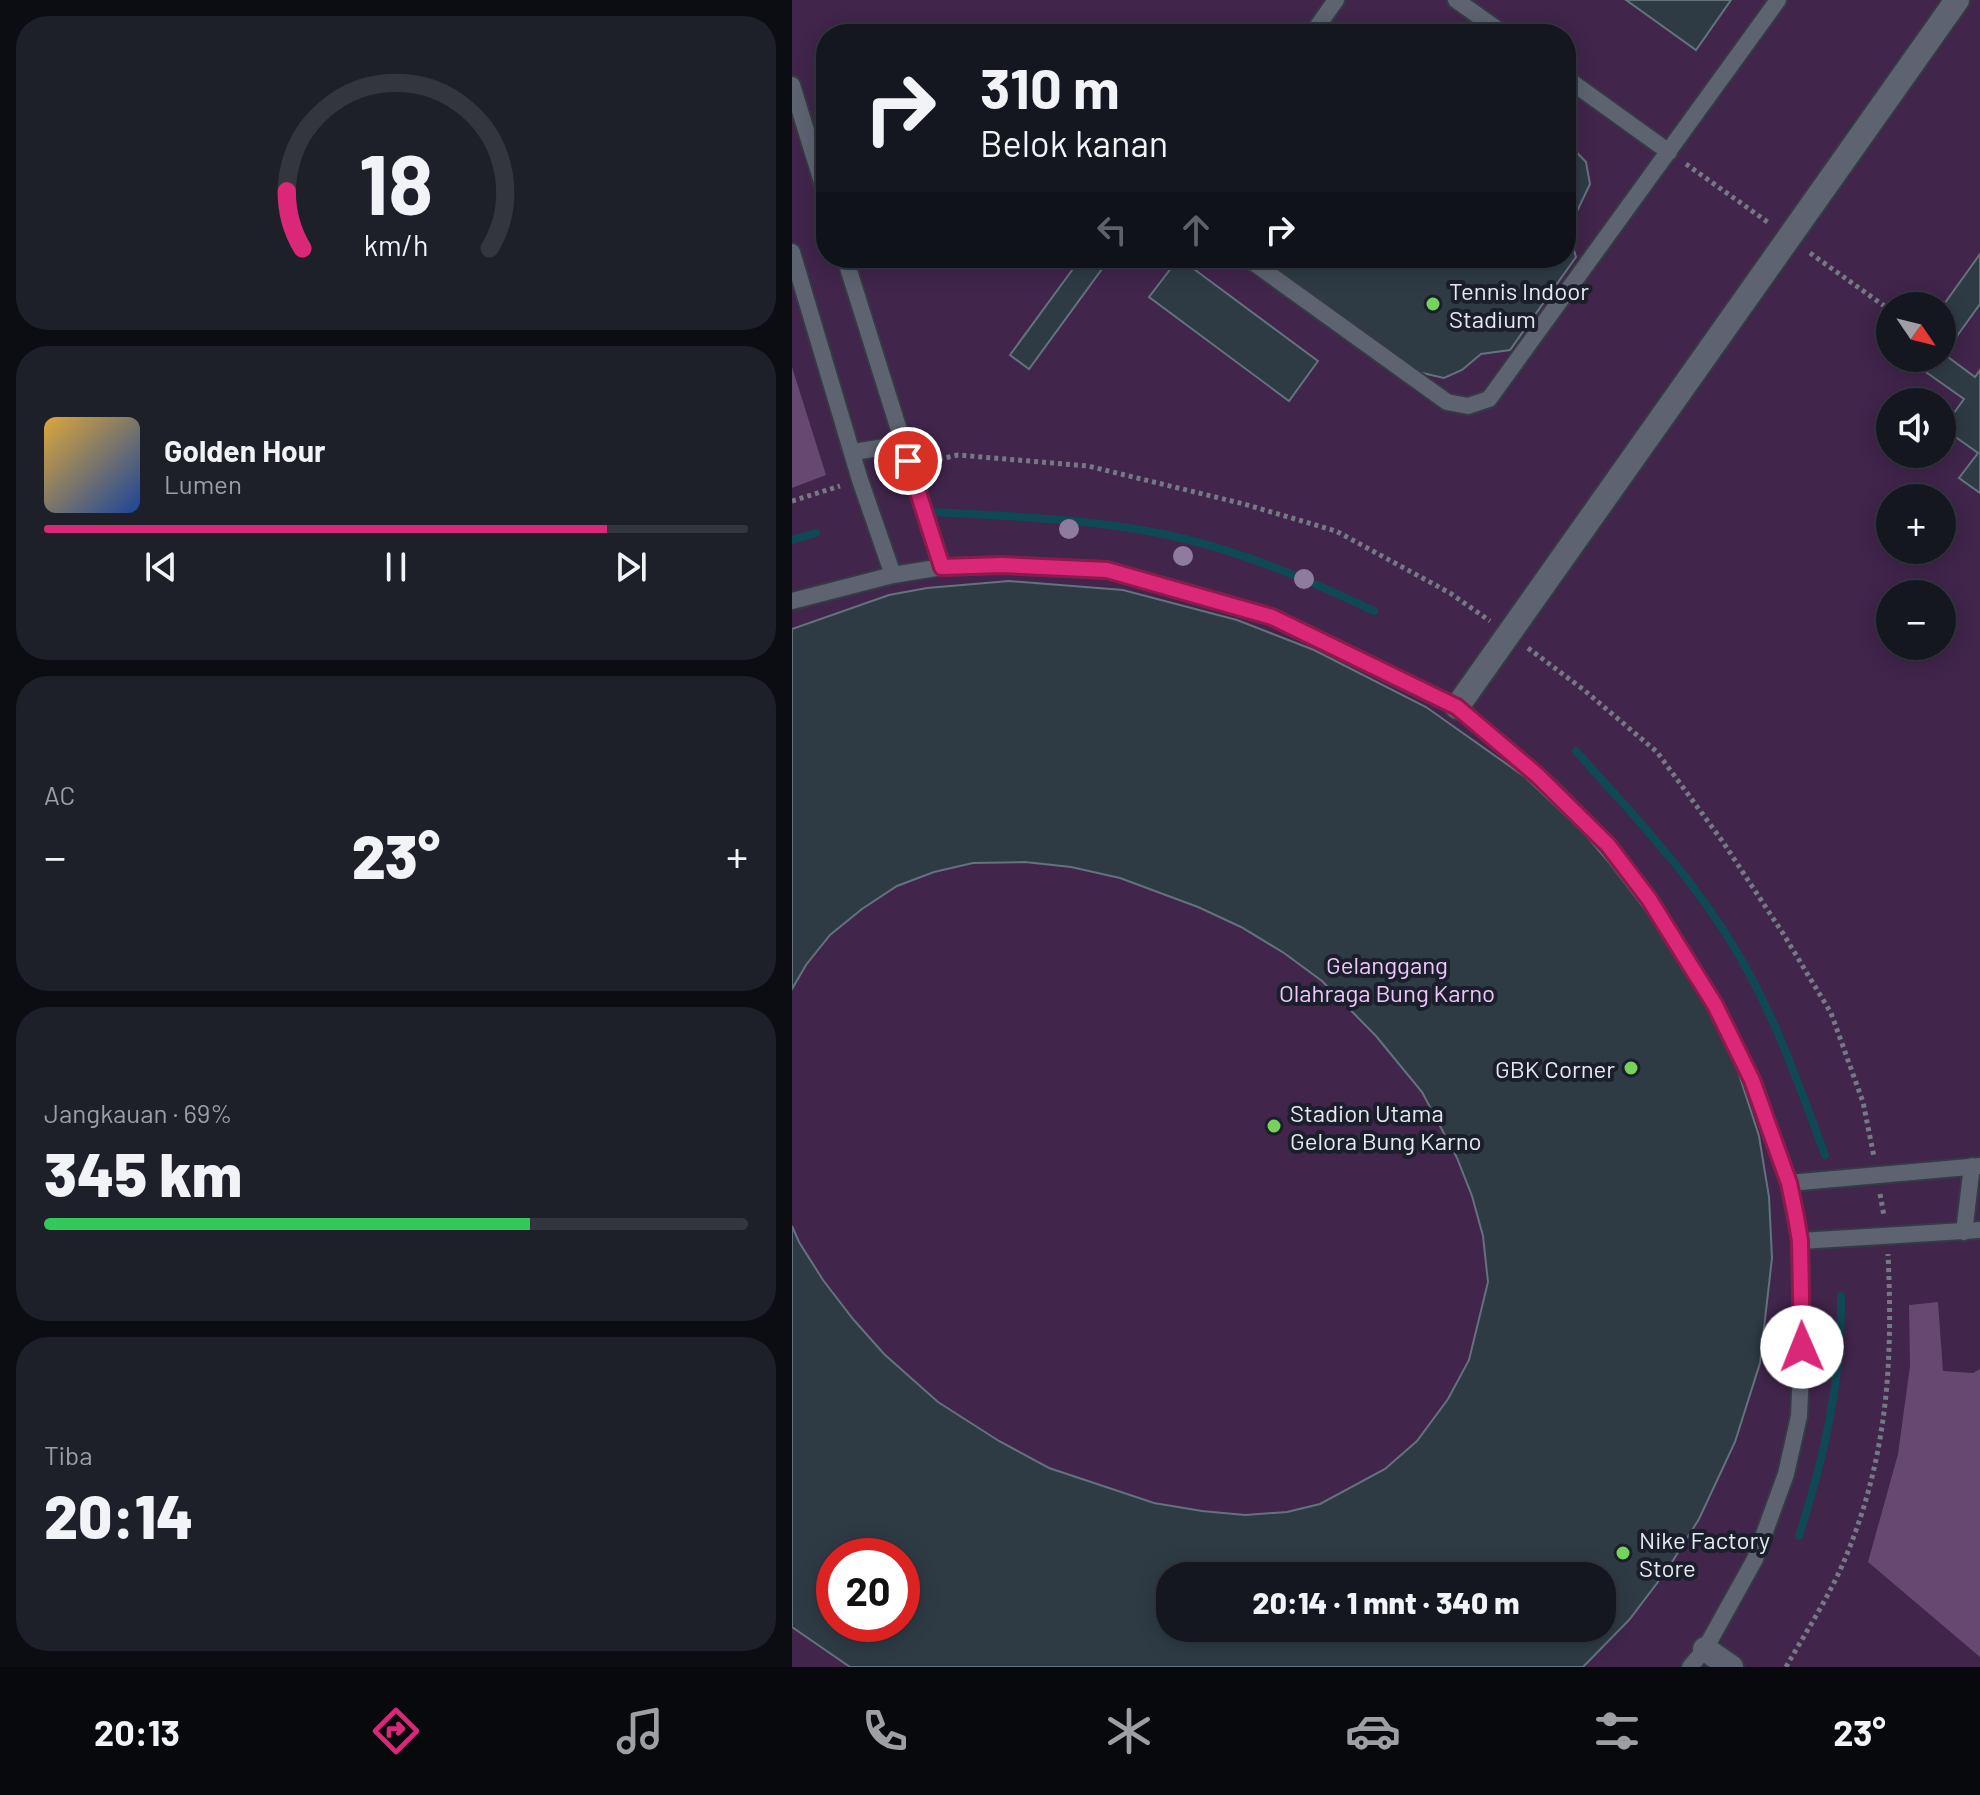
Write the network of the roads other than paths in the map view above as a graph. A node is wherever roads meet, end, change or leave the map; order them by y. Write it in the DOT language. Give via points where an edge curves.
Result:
graph roads {
  1 [pos="1336,0"];
  2 [pos="1456,0"];
  3 [pos="1778,0"];
  4 [pos="1957,0"];
  5 [pos="1319,24"];
  6 [pos="1490,24"];
  7 [pos="792,85"];
  8 [pos="1576,85"];
  9 [pos="1669,152"];
  10 [pos="816,163"];
  11 [pos="792,252"];
  12 [pos="848,268"];
  13 [pos="1261,268"];
  14 [pos="903,444"];
  15 [pos="854,452"];
  16 [pos="942,567"];
  17 [pos="893,575"];
  18 [pos="792,601"];
  19 [pos="1457,707"];
  20 [pos="1976,1166"];
  21 [pos="1789,1183"];
  22 [pos="1972,1231"];
  23 [pos="1800,1241"];
  24 [pos="1697,1658"];
  25 [pos="1731,1667"];
  1 -- 5 [label="lane"];
  2 -- 6 [label="lane"];
  3 -- 9 [label="lane"];
  4 -- 19 [label="street"];
  7 -- 10 [label="lane"];
  8 -- 9 [label="lane"];
  9 -- 13 [label="lane" via="1489,399 1468,406 1447,402"];
  11 -- 15 [label="lane"];
  12 -- 14 [label="lane"];
  14 -- 15 [label="lane"];
  14 -- 16 [label="lane"];
  15 -- 17 [label="lane"];
  16 -- 17 [label="lane"];
  16 -- 19 [label="lane" via="1107,570 1272,617"];
  17 -- 18 [label="lane"];
  19 -- 21 [label="lane" via="1551,787 1608,845 1649,899 1715,1005 1752,1080"];
  20 -- 21 [label="lane"];
  20 -- 22 [label="lane"];
  21 -- 23 [label="lane"];
  22 -- 23 [label="lane"];
  23 -- 24 [label="lane" via="1799,1416 1786,1474 1755,1559"];
  24 -- 25 [label="street"];
}
